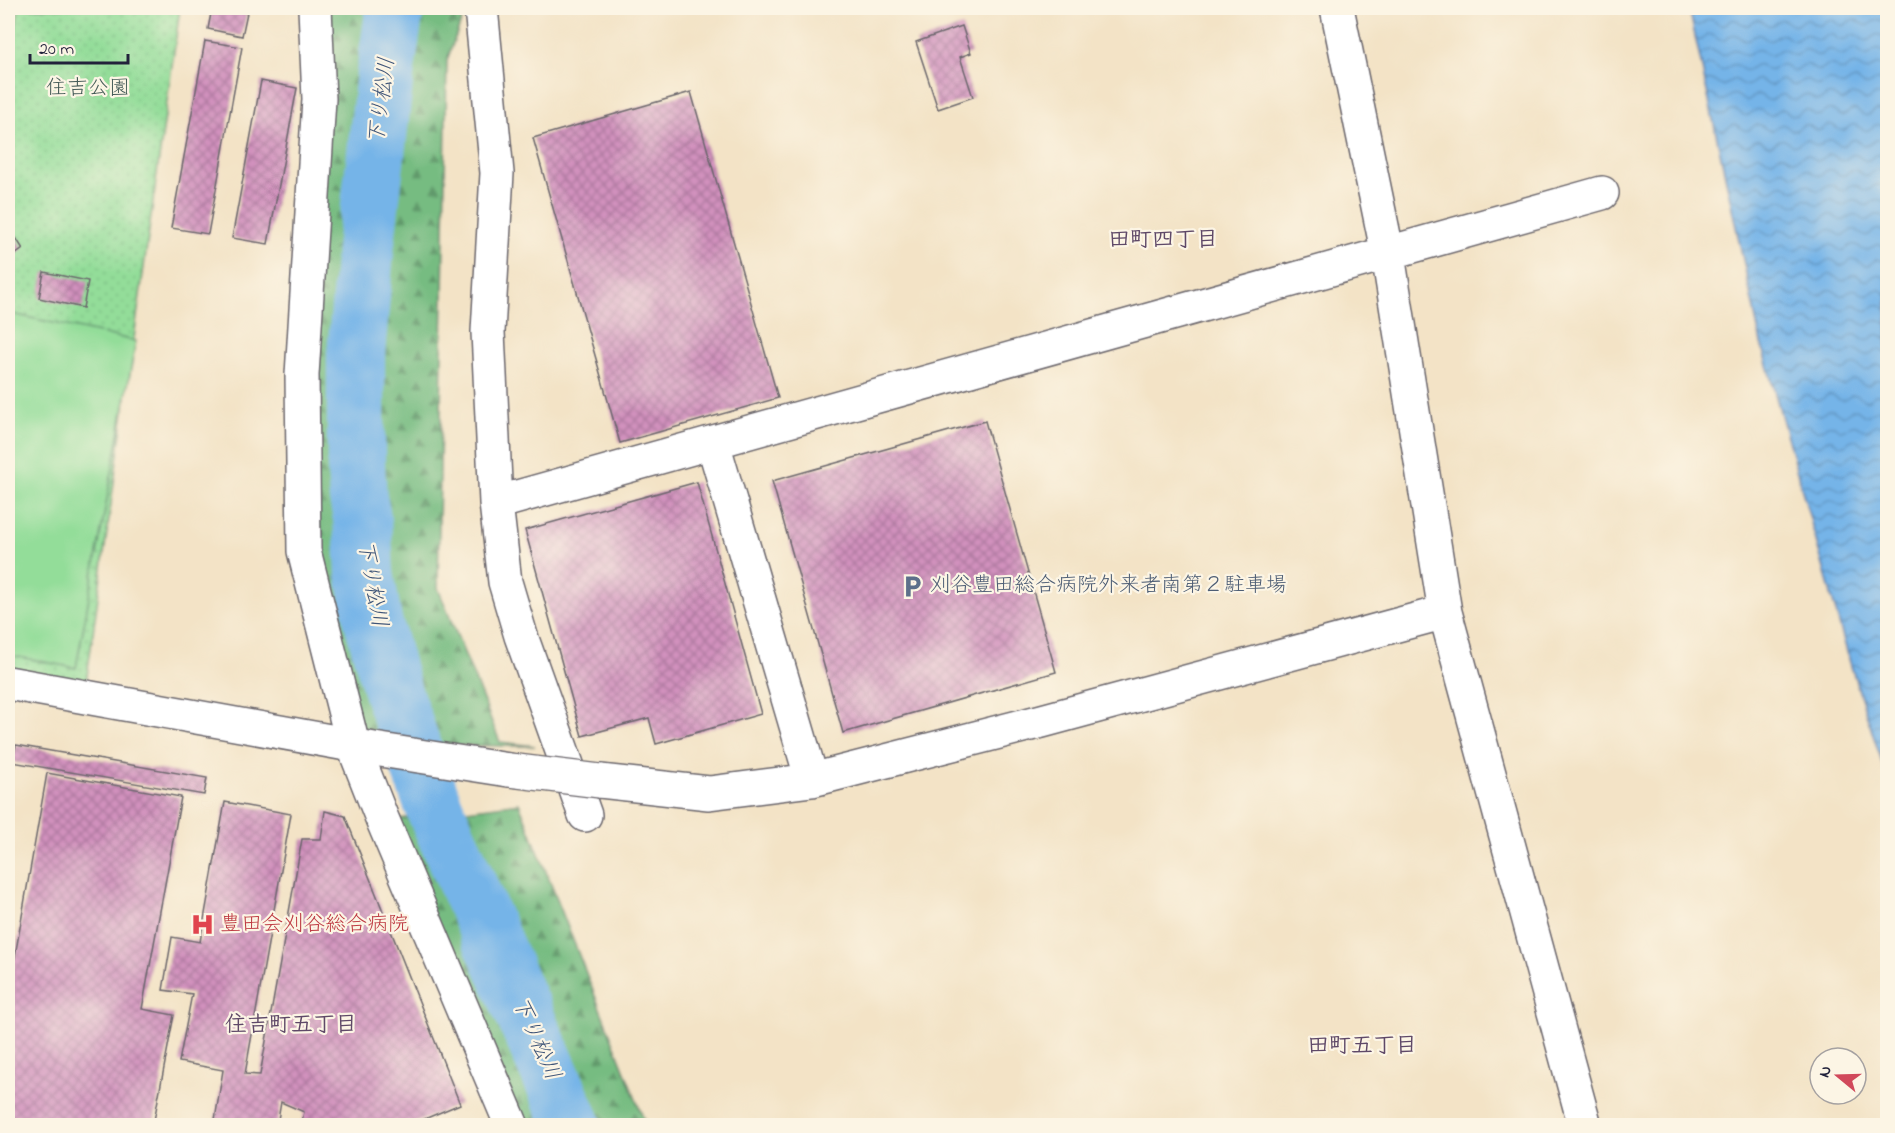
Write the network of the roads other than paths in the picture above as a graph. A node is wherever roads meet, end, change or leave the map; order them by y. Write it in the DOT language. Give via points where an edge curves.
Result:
graph roads {
  1 [pos="315,8"];
  2 [pos="481,8"];
  3 [pos="1337,8"];
  4 [pos="1602,193"];
  5 [pos="1388,255"];
  6 [pos="713,443"];
  7 [pos="496,503"];
  8 [pos="1445,612"];
  9 [pos="8,683"];
  10 [pos="364,747"];
  11 [pos="812,780"];
  12 [pos="585,815"];
  13 [pos="512,1125"];
  14 [pos="1585,1125"];
  1 -- 10 [label="street" via="319,99 302,375 304,551"];
  2 -- 7 [label="street" via="497,173 488,332"];
  3 -- 5 [label="street"];
  4 -- 5 [label="street"];
  5 -- 6 [label="street"];
  5 -- 8 [label="street"];
  6 -- 7 [label="street"];
  6 -- 11 [label="street"];
  7 -- 12 [label="street" via="506,582 521,636"];
  8 -- 11 [label="street"];
  8 -- 14 [label="street"];
  9 -- 10 [label="street"];
  10 -- 11 [label="street, bridge" via="508,770 709,793"];
  10 -- 13 [label="street" via="383,821"];
}
